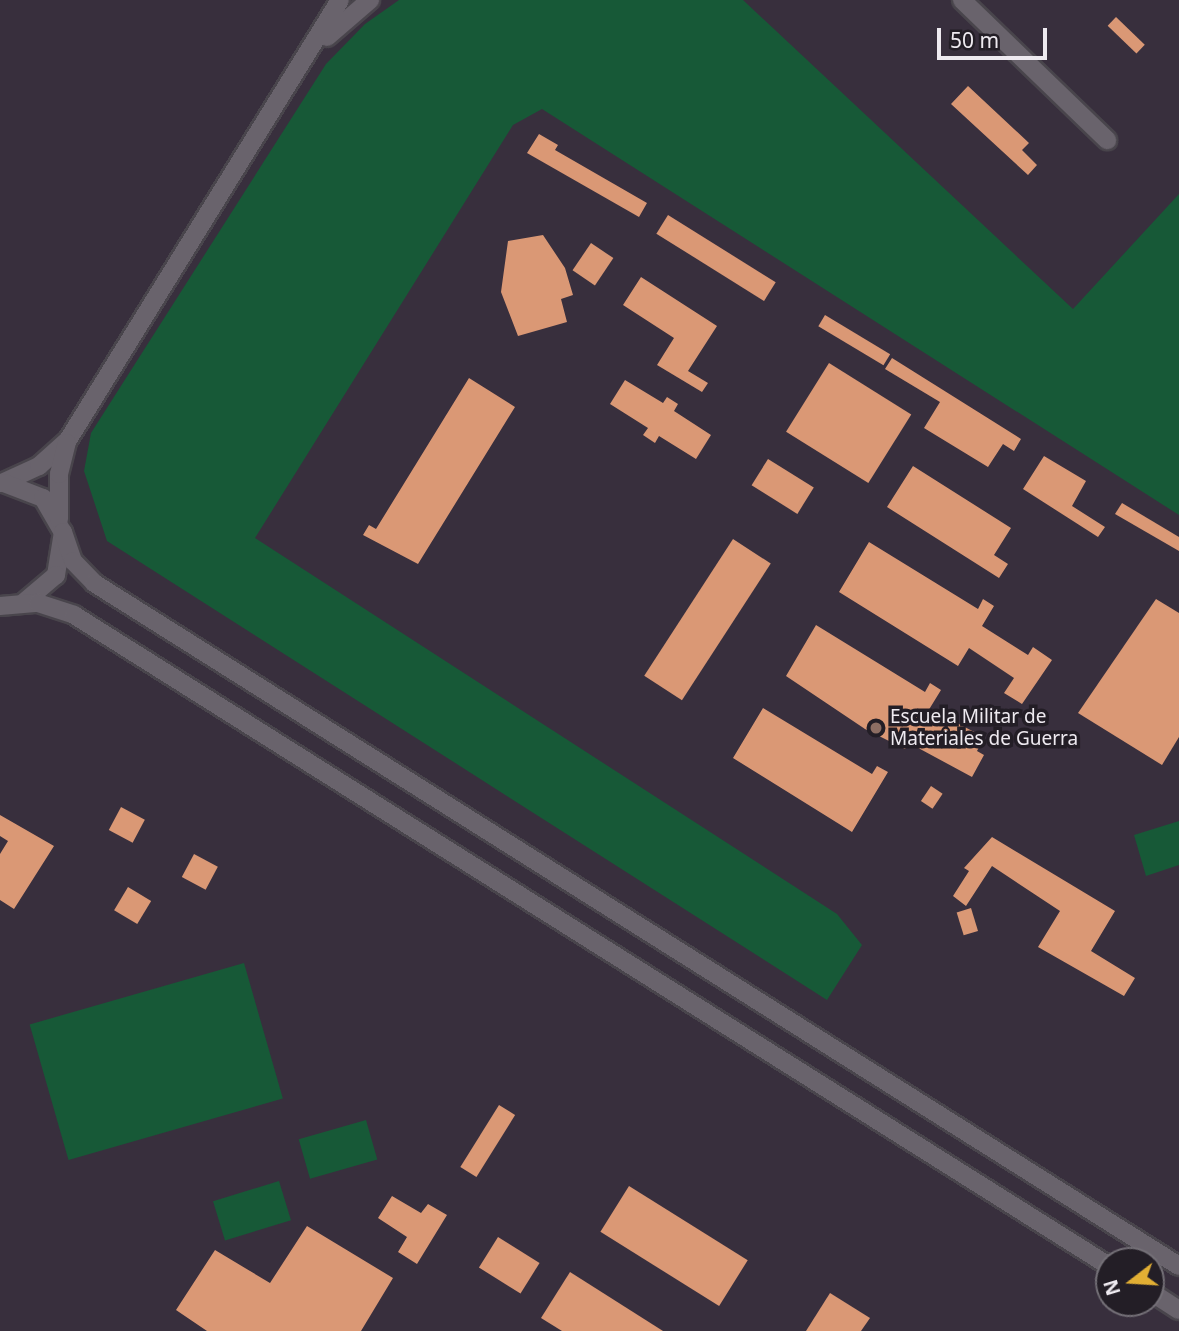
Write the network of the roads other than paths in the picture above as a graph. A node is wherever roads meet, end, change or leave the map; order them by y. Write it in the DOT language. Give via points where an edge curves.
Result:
graph roads {
  1 [pos="340,0"];
  2 [pos="370,0"];
  3 [pos="962,0"];
  4 [pos="299,68"];
  5 [pos="1107,140"];
  6 [pos="68,440"];
  7 [pos="1,483"];
  8 [pos="61,528"];
  9 [pos="7,606"];
  10 [pos="1095,1257"];
  11 [pos="1179,1266"];
  1 -- 4 [label="street"];
  2 -- 4 [label="street"];
  3 -- 5 [label="street"];
  4 -- 6 [label="street"];
  6 -- 7 [label="street" via="39,466"];
  6 -- 8 [label="street" via="57,490"];
  7 -- 8 [label="street" via="43,498"];
  8 -- 9 [label="street" via="56,575"];
  8 -- 11 [label="street" via="73,561 94,583"];
  9 -- 10 [label="street" via="74,615"];
}
